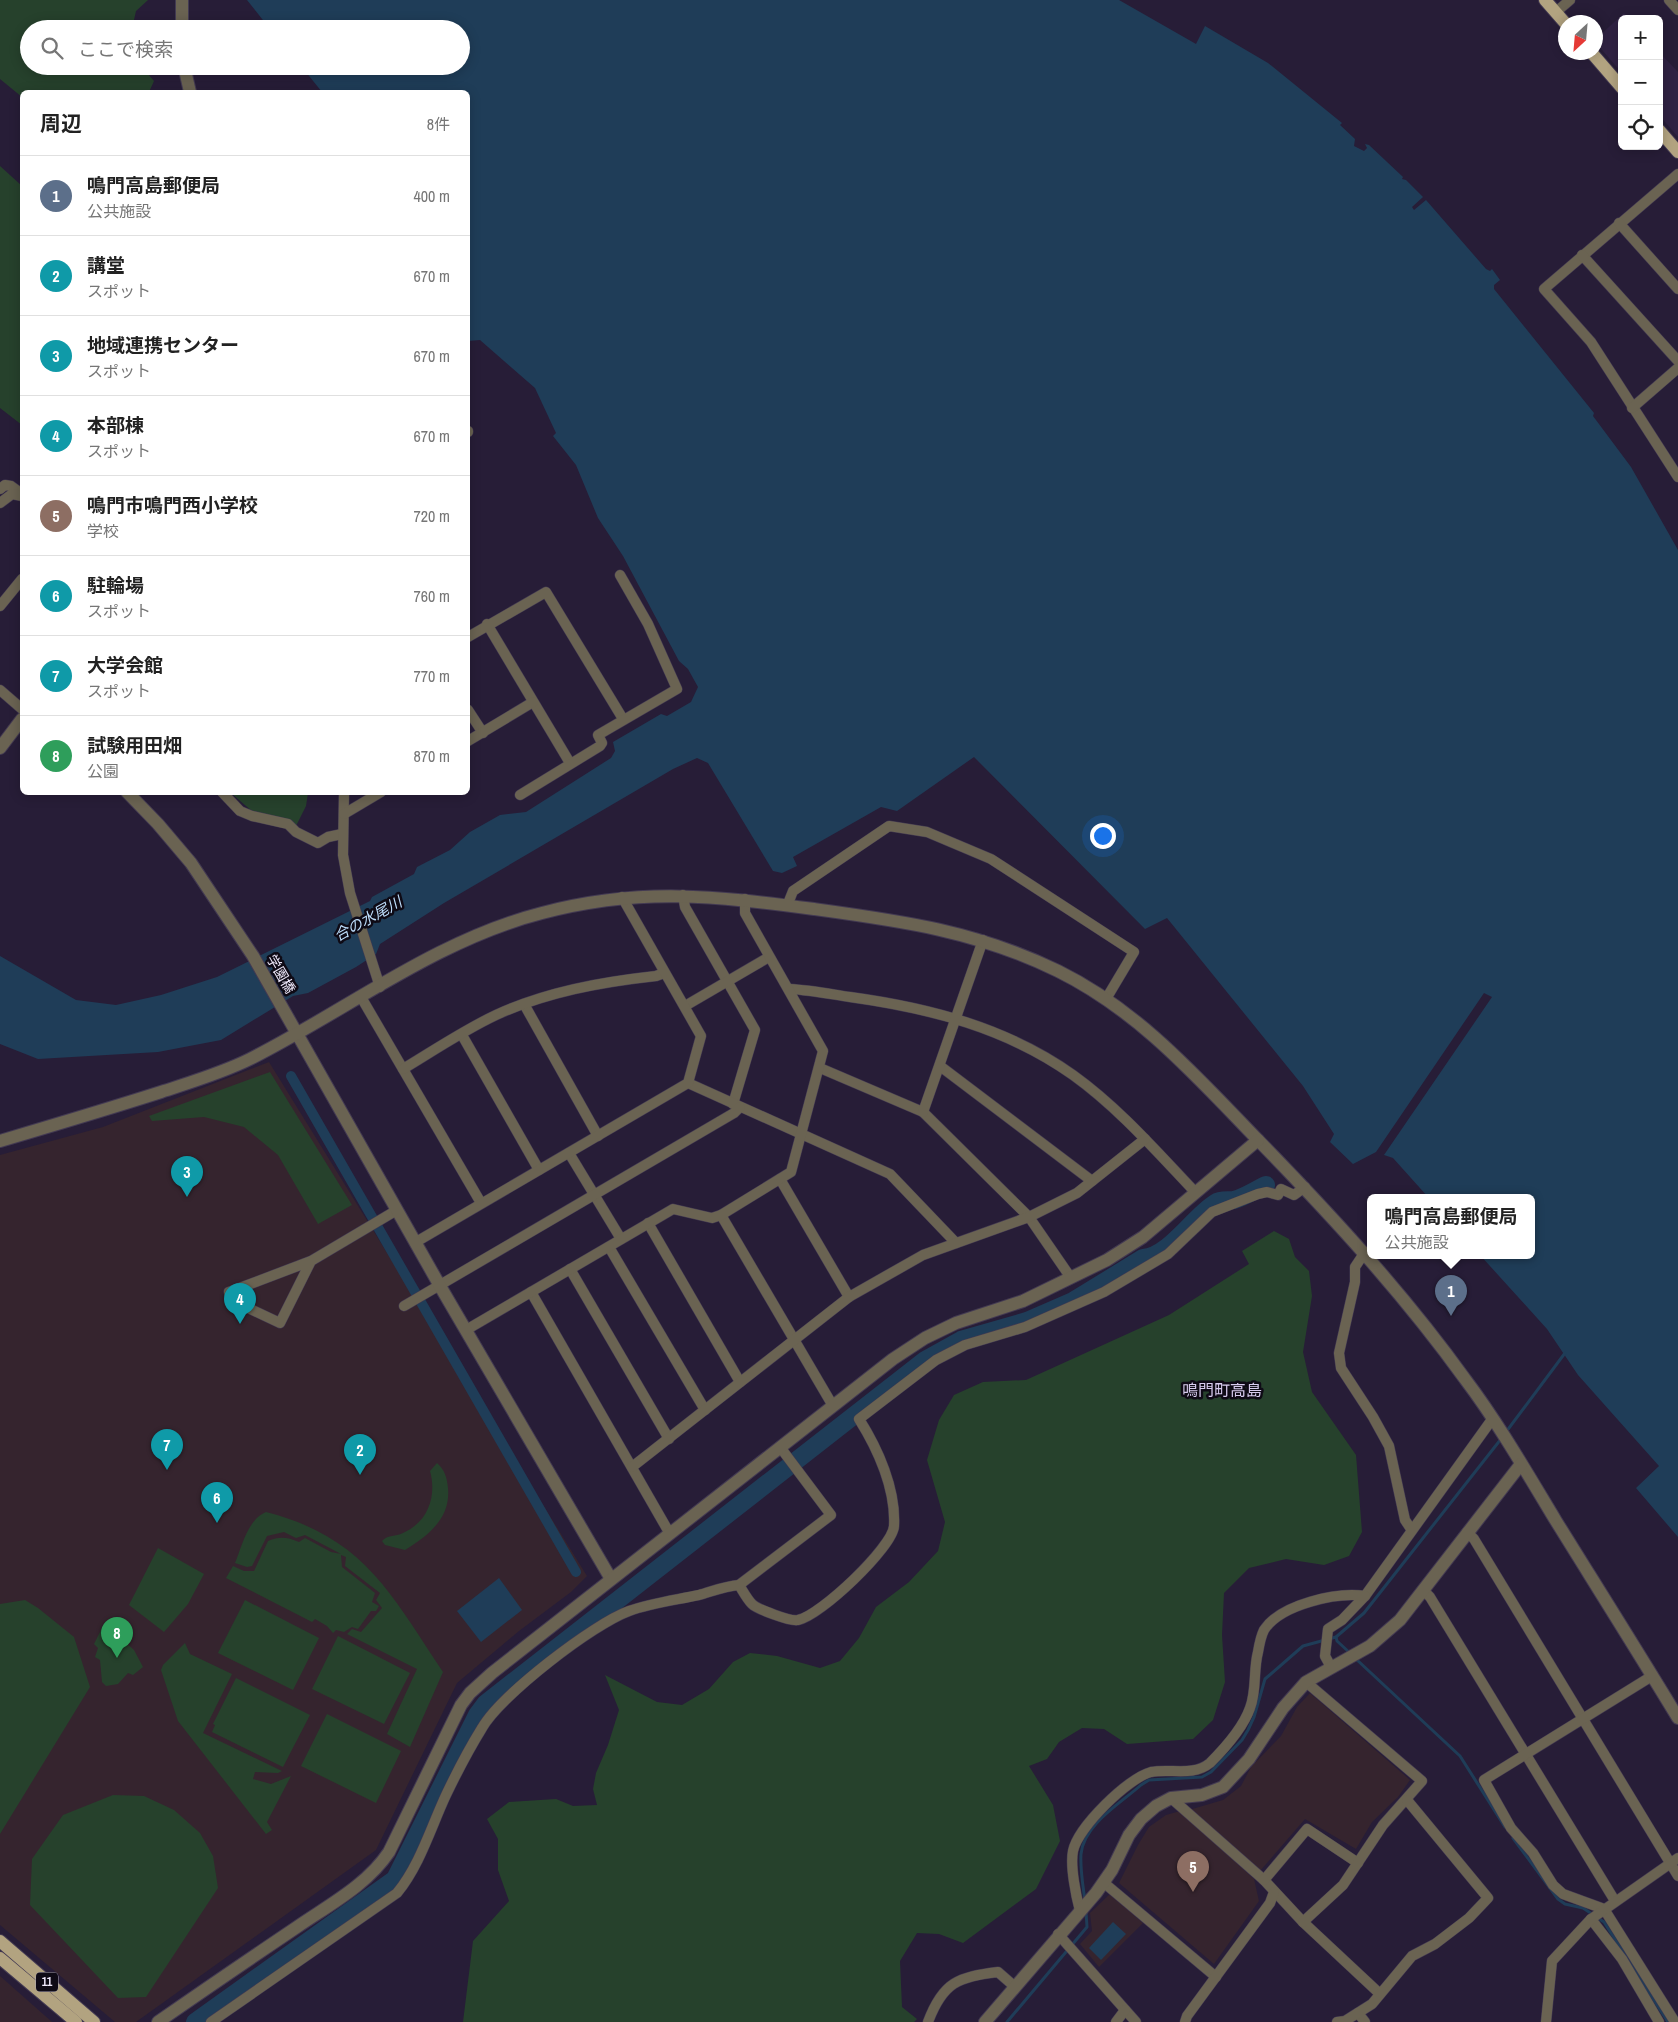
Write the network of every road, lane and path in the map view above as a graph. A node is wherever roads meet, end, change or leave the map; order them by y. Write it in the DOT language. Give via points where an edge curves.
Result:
graph roads {
  1 [pos="182,0"];
  2 [pos="1545,0"];
  3 [pos="1570,0"];
  4 [pos="1669,0"];
  5 [pos="1678,10"];
  6 [pos="1556,12"];
  7 [pos="1558,15"];
  8 [pos="182,20"];
  9 [pos="1598,60"];
  10 [pos="186,75"];
  11 [pos="1618,83"];
  12 [pos="190,90"];
  13 [pos="1663,135"];
  14 [pos="1678,152"];
  15 [pos="1678,174"];
  16 [pos="1619,223"];
  17 [pos="1582,255"];
  18 [pos="1678,289"];
  19 [pos="1678,361"];
  20 [pos="1678,368"];
  21 [pos="1632,408"];
  22 [pos="1678,477"];
  23 [pos="0,489"];
  24 [pos="20,493"];
  25 [pos="20,495"];
  26 [pos="0,503"];
  27 [pos="620,575"];
  28 [pos="20,581"];
  29 [pos="0,606"];
  30 [pos="487,624"];
  31 [pos="470,635"];
  32 [pos="0,690"];
  33 [pos="533,702"];
  34 [pos="20,707"];
  35 [pos="470,713"];
  36 [pos="622,719"];
  37 [pos="20,722"];
  38 [pos="483,732"];
  39 [pos="470,741"];
  40 [pos="0,748"];
  41 [pos="570,763"];
  42 [pos="130,795"];
  43 [pos="225,795"];
  44 [pos="344,795"];
  45 [pos="376,795"];
  46 [pos="520,795"];
  47 [pos="344,814"];
  48 [pos="342,834"];
  49 [pos="683,895"];
  50 [pos="622,897"];
  51 [pos="745,900"];
  52 [pos="787,906"];
  53 [pos="983,940"];
  54 [pos="769,957"];
  55 [pos="664,972"];
  56 [pos="726,981"];
  57 [pos="380,986"];
  58 [pos="790,989"];
  59 [pos="361,998"];
  60 [pos="1106,999"];
  61 [pos="524,1004"];
  62 [pos="685,1006"];
  63 [pos="957,1018"];
  64 [pos="296,1035"];
  65 [pos="462,1035"];
  66 [pos="940,1066"];
  67 [pos="820,1068"];
  68 [pos="402,1069"];
  69 [pos="688,1083"];
  70 [pos="737,1105"];
  71 [pos="923,1112"];
  72 [pos="802,1134"];
  73 [pos="598,1136"];
  74 [pos="1145,1139"];
  75 [pos="1258,1140"];
  76 [pos="0,1141"];
  77 [pos="569,1153"];
  78 [pos="539,1170"];
  79 [pos="780,1179"];
  80 [pos="1092,1181"];
  81 [pos="1304,1186"];
  82 [pos="1196,1193"];
  83 [pos="596,1195"];
  84 [pos="481,1204"];
  85 [pos="397,1210"];
  86 [pos="721,1215"];
  87 [pos="1029,1217"];
  88 [pos="648,1223"];
  89 [pos="621,1239"];
  90 [pos="416,1242"];
  91 [pos="956,1243"];
  92 [pos="609,1247"];
  93 [pos="1365,1252"];
  94 [pos="1367,1254"];
  95 [pos="1371,1259"];
  96 [pos="311,1261"];
  97 [pos="570,1269"];
  98 [pos="1071,1278"];
  99 [pos="435,1289"];
  100 [pos="531,1292"];
  101 [pos="849,1297"];
  102 [pos="407,1305"];
  103 [pos="466,1330"];
  104 [pos="793,1341"];
  105 [pos="740,1382"];
  106 [pos="833,1406"];
  107 [pos="704,1410"];
  108 [pos="1494,1420"];
  109 [pos="669,1438"];
  110 [pos="780,1447"];
  111 [pos="1522,1464"];
  112 [pos="632,1467"];
  113 [pos="1411,1529"];
  114 [pos="1467,1532"];
  115 [pos="670,1534"];
  116 [pos="611,1579"];
  117 [pos="739,1585"];
  118 [pos="1423,1590"];
  119 [pos="1365,1596"];
  120 [pos="1331,1667"];
  121 [pos="1652,1676"];
  122 [pos="1306,1682"];
  123 [pos="1678,1718"];
  124 [pos="1584,1719"];
  125 [pos="1526,1754"];
  126 [pos="1172,1798"];
  127 [pos="1407,1800"];
  128 [pos="1674,1861"];
  129 [pos="1358,1864"];
  130 [pos="1678,1876"];
  131 [pos="1264,1880"];
  132 [pos="1103,1882"];
  133 [pos="1274,1892"];
  134 [pos="1614,1901"];
  135 [pos="1604,1909"];
  136 [pos="1080,1911"];
  137 [pos="1592,1919"];
  138 [pos="1304,1922"];
  139 [pos="1058,1934"];
  140 [pos="0,1941"];
  141 [pos="0,1958"];
  142 [pos="1216,1977"];
  143 [pos="1014,1986"];
  144 [pos="1379,1994"];
  145 [pos="1125,2010"];
  146 [pos="1358,2013"];
  147 [pos="76,2022"];
  148 [pos="94,2022"];
  149 [pos="158,2022"];
  150 [pos="211,2022"];
  151 [pos="928,2022"];
  152 [pos="985,2022"];
  153 [pos="1116,2022"];
  154 [pos="1136,2022"];
  155 [pos="1185,2022"];
  156 [pos="1337,2022"];
  157 [pos="1365,2022"];
  158 [pos="1546,2022"];
  159 [pos="1659,2022"];
  160 [pos="1675,2022"];
  1 -- 8 [label="street"];
  2 -- 6 [label="main road"];
  3 -- 6 [label="street"];
  4 -- 5 [label="street"];
  6 -- 7 [label="main road"];
  9 -- 11 [label="main road"];
  10 -- 12 [label="street"];
  13 -- 14 [label="main road"];
  15 -- 16 [label="street"];
  16 -- 17 [label="street"];
  16 -- 18 [label="street"];
  17 -- 19 [label="street"];
  17 -- 21 [label="street" via="1544,289 1591,342"];
  20 -- 21 [label="street"];
  21 -- 22 [label="street"];
  23 -- 24 [label="street" via="5,485 11,486"];
  25 -- 26 [label="street" via="12,494"];
  27 -- 36 [label="street" via="648,624 677,686 677,689"];
  28 -- 29 [label="street"];
  30 -- 31 [label="street"];
  30 -- 33 [label="street"];
  30 -- 36 [label="street" via="546,592"];
  32 -- 34 [label="street"];
  33 -- 38 [label="street"];
  33 -- 41 [label="street"];
  35 -- 38 [label="street"];
  36 -- 41 [label="street" via="598,734 600,746"];
  37 -- 40 [label="street"];
  38 -- 39 [label="street"];
  41 -- 46 [label="street"];
  42 -- 64 [label="street, 学園橋" via="191,863 253,956"];
  43 -- 48 [label="street" via="240,811 288,824 318,843"];
  44 -- 47 [label="street"];
  45 -- 47 [label="street"];
  47 -- 48 [label="street"];
  48 -- 57 [label="street" via="342,855 354,904"];
  49 -- 50 [label="street"];
  49 -- 51 [label="street"];
  49 -- 56 [label="street" via="685,908"];
  50 -- 55 [label="street"];
  50 -- 57 [label="street" via="540,913 498,926 441,951"];
  51 -- 52 [label="street"];
  51 -- 54 [label="street" via="746,912"];
  52 -- 53 [label="street" via="934,926"];
  52 -- 60 [label="street" via="793,891 889,826 927,832 991,860 1134,952"];
  53 -- 60 [label="street" via="1061,972"];
  53 -- 63 [label="street"];
  54 -- 56 [label="street"];
  54 -- 58 [label="street"];
  55 -- 61 [label="street" via="656,976 591,984"];
  55 -- 62 [label="street"];
  56 -- 62 [label="street"];
  56 -- 70 [label="street" via="755,1030"];
  57 -- 59 [label="street"];
  58 -- 63 [label="street" via="878,1000"];
  58 -- 67 [label="street" via="824,1051"];
  59 -- 64 [label="street"];
  59 -- 68 [label="street"];
  60 -- 75 [label="street" via="1188,1065"];
  61 -- 65 [label="street"];
  61 -- 73 [label="street"];
  62 -- 69 [label="street" via="701,1036"];
  63 -- 66 [label="street"];
  63 -- 74 [label="street" via="1002,1035 1074,1076"];
  64 -- 76 [label="street" via="242,1063 186,1084"];
  64 -- 85 [label="street, 学園橋"];
  65 -- 68 [label="street"];
  65 -- 78 [label="street"];
  66 -- 71 [label="street"];
  66 -- 80 [label="street"];
  67 -- 71 [label="street"];
  67 -- 72 [label="street"];
  68 -- 84 [label="street"];
  69 -- 70 [label="street"];
  69 -- 73 [label="street"];
  70 -- 72 [label="street"];
  70 -- 83 [label="street" via="734,1113"];
  71 -- 87 [label="street"];
  72 -- 79 [label="street" via="791,1172"];
  72 -- 91 [label="street" via="890,1174"];
  73 -- 77 [label="street"];
  74 -- 80 [label="street"];
  74 -- 82 [label="street"];
  75 -- 81 [label="street"];
  75 -- 82 [label="street"];
  77 -- 78 [label="street"];
  77 -- 83 [label="street"];
  78 -- 84 [label="street"];
  79 -- 86 [label="street"];
  79 -- 101 [label="street"];
  80 -- 87 [label="street" via="1077,1193"];
  81 -- 93 [label="street"];
  81 -- 117 [label="street" via="1294,1194 1281,1189 1278,1195 1267,1192 1212,1212 1168,1254 1104,1292 1025,1327 964,1345 936,1360 859,1418 877,1446 892,1505 892,1536 881,1550 849,1585 826,1604 797,1620 752,1605"];
  82 -- 98 [label="street" via="1143,1238"];
  83 -- 89 [label="street"];
  83 -- 99 [label="street"];
  84 -- 90 [label="street"];
  85 -- 90 [label="street, 学園橋"];
  85 -- 96 [label="street"];
  86 -- 88 [label="street" via="712,1218 673,1209"];
  86 -- 104 [label="street"];
  87 -- 91 [label="street"];
  87 -- 98 [label="street"];
  88 -- 89 [label="street"];
  88 -- 105 [label="street"];
  89 -- 92 [label="street"];
  90 -- 99 [label="street, 学園橋"];
  91 -- 101 [label="street" via="916,1259"];
  92 -- 97 [label="street"];
  92 -- 107 [label="street"];
  93 -- 94 [label="street"];
  93 -- 113 [label="street" via="1356,1266 1339,1354 1341,1368 1389,1446 1405,1520"];
  95 -- 108 [label="street" via="1419,1317"];
  96 -- 96 [label="street" via="280,1323 231,1300 229,1292"];
  97 -- 100 [label="street"];
  97 -- 109 [label="street"];
  98 -- 106 [label="street" via="1023,1301 956,1323 925,1338"];
  99 -- 102 [label="street"];
  99 -- 103 [label="street, 学園橋"];
  100 -- 103 [label="street"];
  100 -- 112 [label="street"];
  101 -- 104 [label="street"];
  103 -- 116 [label="street, 学園橋"];
  104 -- 105 [label="street"];
  104 -- 106 [label="street"];
  105 -- 107 [label="street"];
  106 -- 110 [label="street"];
  107 -- 109 [label="street"];
  108 -- 111 [label="street"];
  108 -- 113 [label="street"];
  109 -- 112 [label="street"];
  110 -- 115 [label="street"];
  110 -- 117 [label="street" via="831,1515"];
  111 -- 114 [label="street"];
  111 -- 121 [label="street"];
  112 -- 115 [label="street"];
  113 -- 119 [label="street" via="1404,1544"];
  114 -- 118 [label="street"];
  114 -- 124 [label="street"];
  115 -- 116 [label="street"];
  116 -- 149 [label="street" via="470,1693 461,1705 389,1852 367,1878"];
  117 -- 150 [label="street" via="727,1585 708,1593 629,1611 602,1624 568,1647 499,1705 483,1726 447,1793 405,1884"];
  118 -- 120 [label="street" via="1384,1635"];
  118 -- 125 [label="street"];
  119 -- 120 [label="street" via="1326,1632 1325,1656"];
  119 -- 136 [label="street" via="1323,1599 1284,1611 1264,1630 1257,1654 1254,1697 1242,1726 1209,1763 1200,1769 1143,1775 1131,1782 1090,1821 1075,1842 1072,1853"];
  120 -- 122 [label="street"];
  121 -- 123 [label="street"];
  121 -- 124 [label="street"];
  122 -- 126 [label="street" via="1283,1708 1249,1759 1223,1786 1202,1795"];
  122 -- 127 [label="street" via="1422,1781"];
  124 -- 125 [label="street"];
  124 -- 128 [label="street"];
  125 -- 134 [label="street"];
  125 -- 135 [label="street" via="1484,1780 1511,1828 1533,1853 1553,1884 1569,1897"];
  126 -- 131 [label="street"];
  126 -- 132 [label="street" via="1140,1819"];
  127 -- 129 [label="street" via="1383,1825"];
  127 -- 144 [label="street" via="1488,1898 1435,1944 1412,1956"];
  128 -- 130 [label="street"];
  128 -- 134 [label="street"];
  129 -- 131 [label="street" via="1307,1829"];
  129 -- 138 [label="street" via="1343,1885"];
  131 -- 133 [label="street"];
  132 -- 136 [label="street"];
  132 -- 142 [label="street"];
  133 -- 138 [label="street"];
  133 -- 142 [label="street" via="1270,1903"];
  134 -- 135 [label="street"];
  135 -- 137 [label="street"];
  135 -- 160 [label="street"];
  136 -- 139 [label="street"];
  137 -- 158 [label="street" via="1552,1961"];
  137 -- 159 [label="street" via="1622,1959"];
  138 -- 144 [label="street"];
  139 -- 143 [label="street"];
  139 -- 145 [label="street"];
  140 -- 148 [label="main road, 11"];
  141 -- 147 [label="main road, 11"];
  142 -- 155 [label="street"];
  143 -- 151 [label="street" via="998,1972 956,1981 943,1992"];
  143 -- 152 [label="street"];
  144 -- 146 [label="street" via="1372,2004"];
  145 -- 153 [label="street"];
  145 -- 154 [label="street"];
  146 -- 156 [label="street"];
  146 -- 157 [label="street"];
}
